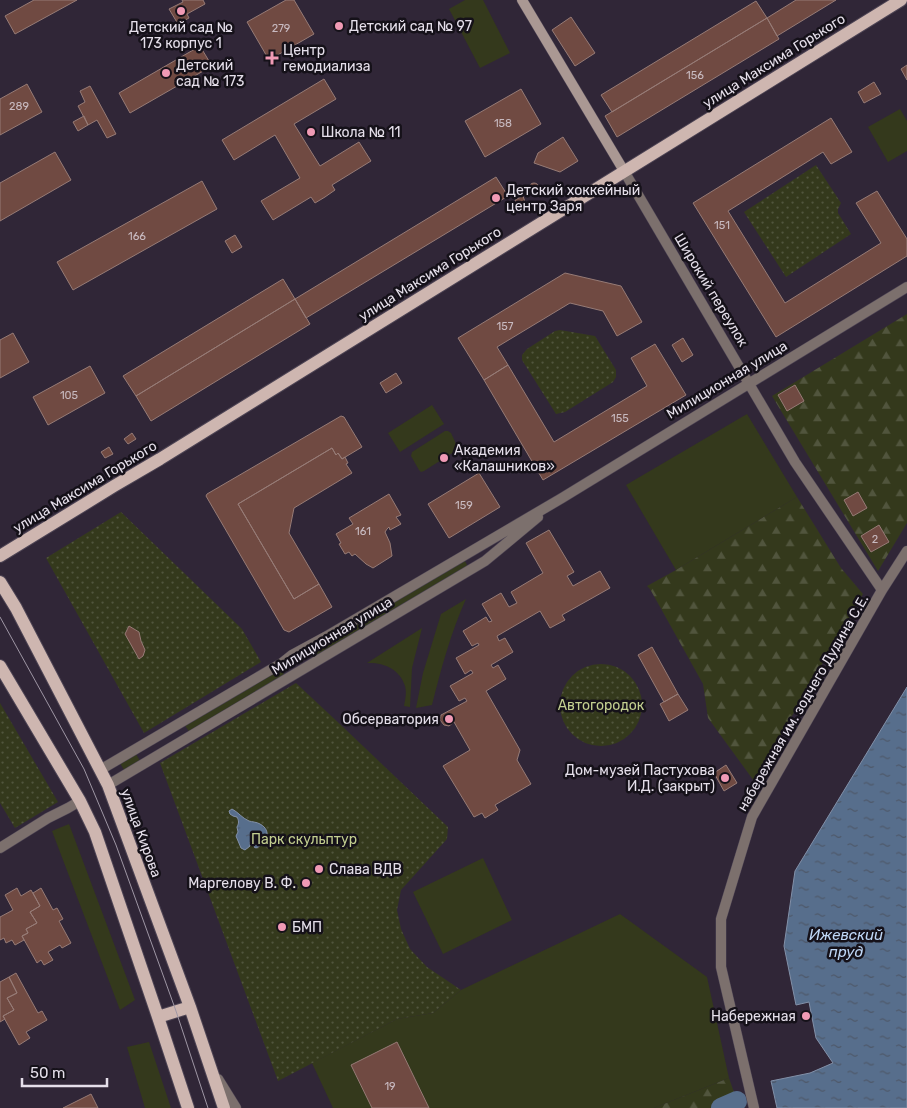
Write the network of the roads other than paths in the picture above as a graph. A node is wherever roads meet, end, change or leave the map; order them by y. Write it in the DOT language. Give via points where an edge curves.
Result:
graph roads {
  1 [pos="522,0"];
  2 [pos="900,0"];
  3 [pos="624,171"];
  4 [pos="907,287"];
  5 [pos="749,383"];
  6 [pos="562,498"];
  7 [pos="907,551"];
  8 [pos="0,556"];
  9 [pos="0,582"];
  10 [pos="882,590"];
  11 [pos="0,666"];
  12 [pos="100,770"];
  13 [pos="108,785"];
  14 [pos="80,801"];
  15 [pos="0,848"];
  16 [pos="190,1007"];
  17 [pos="158,1018"];
  18 [pos="212,1070"];
  19 [pos="188,1108"];
  20 [pos="224,1108"];
  21 [pos="236,1108"];
  22 [pos="754,1108"];
  1 -- 3 [label="street, Широкий переулок"];
  2 -- 3 [label="main road, улица Максима Горького"];
  3 -- 5 [label="street, Широкий переулок"];
  3 -- 8 [label="main road, улица Максима Горького"];
  4 -- 5 [label="street, Милиционная улица"];
  5 -- 6 [label="street, Милиционная улица"];
  5 -- 10 [label="street, Широкий переулок" via="795,462"];
  6 -- 12 [label="street, Милиционная улица" via="292,654 282,663"];
  6 -- 13 [label="street, Милиционная улица" via="484,561"];
  7 -- 10 [label="street, набережная им. зодчего Дудина С.Е."];
  9 -- 12 [label="main road, улица Кирова"];
  10 -- 22 [label="street, набережная им. зодчего Дудина С.Е." via="752,816 721,919 721,966"];
  11 -- 14 [label="main road"];
  12 -- 13 [label="main road, улица Кирова"];
  13 -- 16 [label="main road, улица Кирова"];
  14 -- 15 [label="street"];
  14 -- 17 [label="main road" via="95,832"];
  16 -- 17 [label="main road"];
  16 -- 18 [label="main road, улица Кирова"];
  17 -- 19 [label="main road"];
  18 -- 20 [label="main road, улица Кирова"];
  18 -- 21 [label="street"];
}
